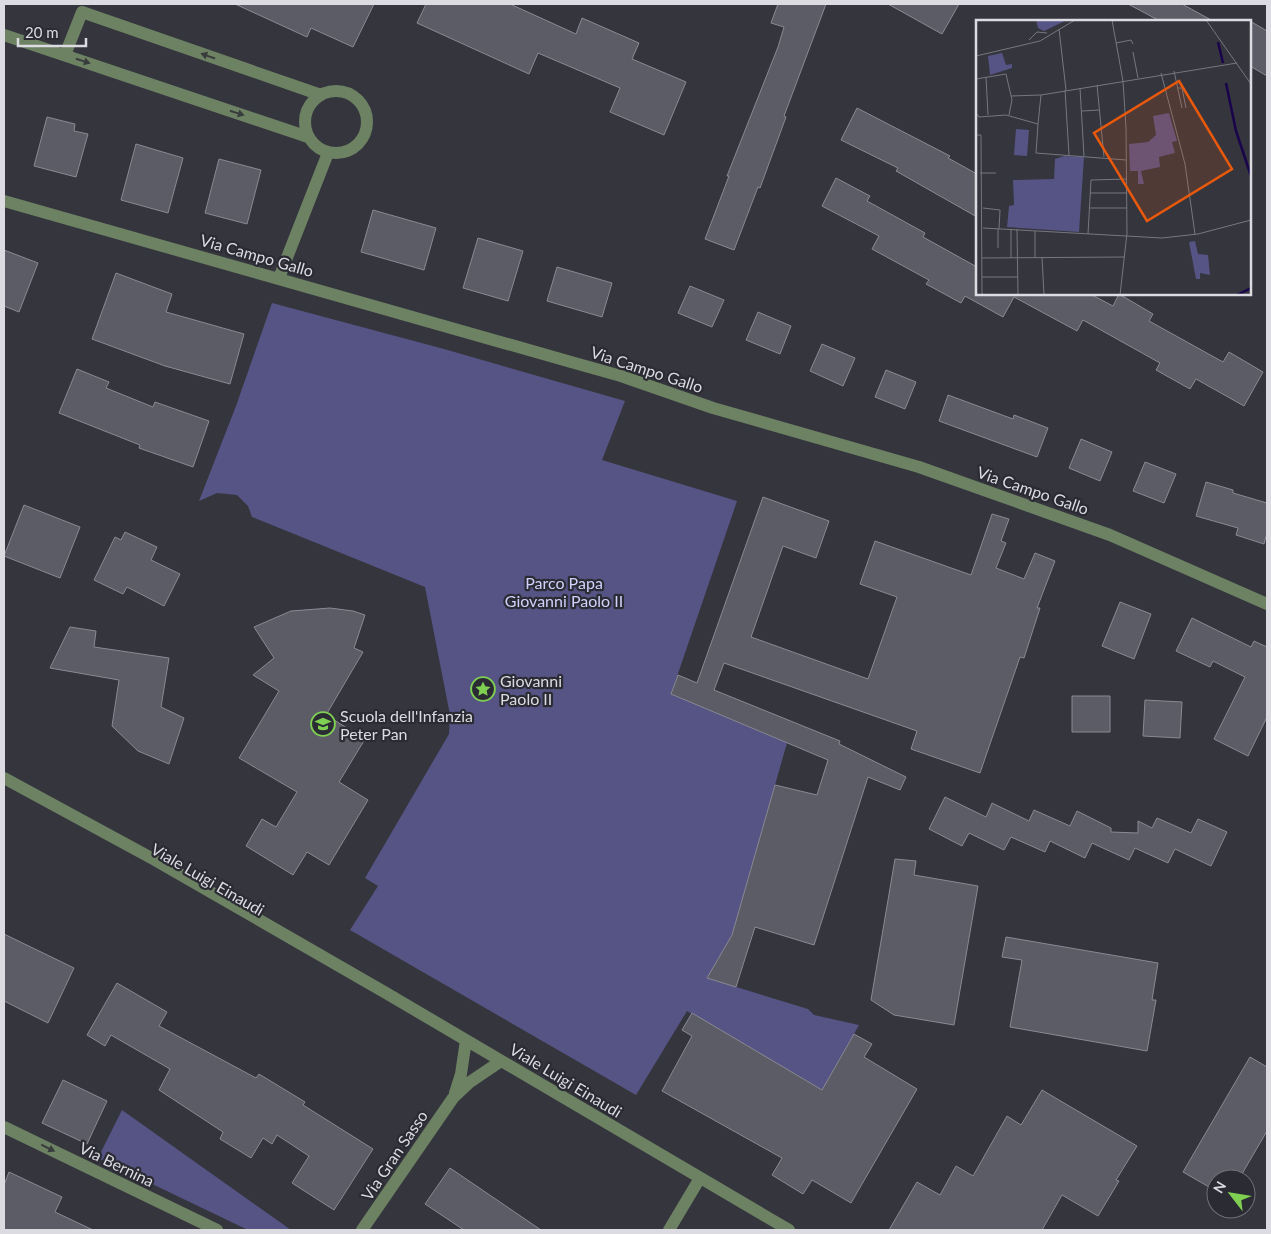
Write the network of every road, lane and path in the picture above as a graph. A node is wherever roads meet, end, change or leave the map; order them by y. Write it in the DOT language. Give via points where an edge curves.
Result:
graph roads {
  1 [pos="4,35"];
  2 [pos="64,55"];
  3 [pos="320,95"];
  4 [pos="308,137"];
  5 [pos="328,152"];
  6 [pos="4,201"];
  7 [pos="279,278"];
  8 [pos="1267,604"];
  9 [pos="4,778"];
  10 [pos="466,1040"];
  11 [pos="501,1061"];
  12 [pos="453,1098"];
  13 [pos="4,1127"];
  14 [pos="700,1178"];
  15 [pos="216,1230"];
  16 [pos="362,1230"];
  17 [pos="669,1230"];
  18 [pos="789,1230"];
  1 -- 2 [label="street"];
  3 -- 2 [label="street, one-way" via="82,12"];
  2 -- 4 [label="street, one-way"];
  3 -- 4 [label="street" via="313,101 305,118"];
  3 -- 5 [label="street" via="330,91 349,93 364,107 368,119 364,136 355,147 342,153"];
  4 -- 5 [label="street" via="316,147"];
  5 -- 7 [label="street"];
  6 -- 7 [label="street, Via Campo Gallo"];
  7 -- 8 [label="street, Via Campo Gallo" via="621,376 713,408 919,467 1110,534"];
  9 -- 10 [label="street, Viale Luigi Einaudi" via="155,860"];
  10 -- 11 [label="street, Viale Luigi Einaudi"];
  10 -- 12 [label="street, Via Gran Sasso" via="461,1074"];
  11 -- 12 [label="street, Via Gran Sasso"];
  11 -- 14 [label="street, Viale Luigi Einaudi"];
  12 -- 16 [label="street, Via Gran Sasso"];
  13 -- 15 [label="street, Via Bernina, one-way"];
  14 -- 17 [label="street"];
  14 -- 18 [label="street, Viale Luigi Einaudi"];
}
